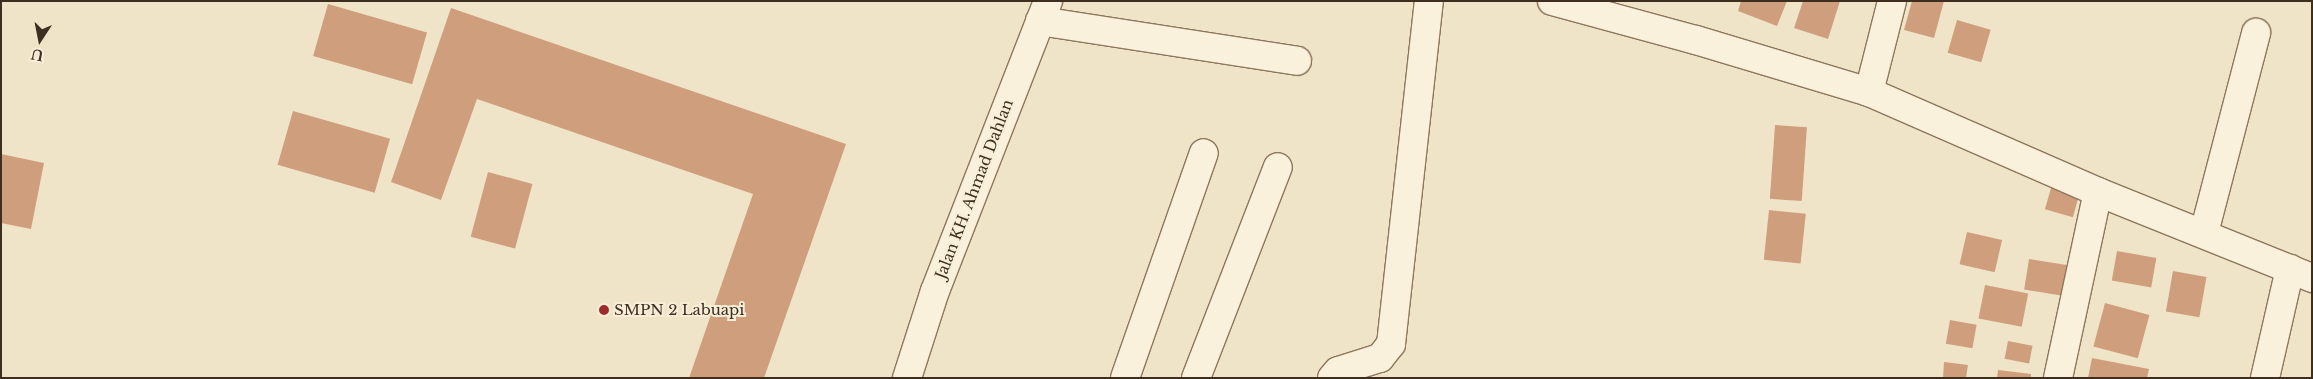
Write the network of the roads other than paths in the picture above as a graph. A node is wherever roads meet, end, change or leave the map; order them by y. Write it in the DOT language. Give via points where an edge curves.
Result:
graph roads {
  1 [pos="1429,1"];
  2 [pos="1552,1"];
  3 [pos="1892,1"];
  4 [pos="1044,11"];
  5 [pos="2256,33"];
  6 [pos="1297,61"];
  7 [pos="1869,92"];
  8 [pos="1204,153"];
  9 [pos="1278,167"];
  10 [pos="2098,192"];
  11 [pos="2204,233"];
  12 [pos="2301,274"];
  13 [pos="908,377"];
  14 [pos="1125,378"];
  15 [pos="1196,378"];
  16 [pos="1332,378"];
  17 [pos="2058,378"];
  18 [pos="2264,378"];
  1 -- 16 [label="street" via="1391,344 1380,358 1338,371"];
  2 -- 7 [label="street"];
  3 -- 7 [label="street"];
  4 -- 6 [label="street"];
  4 -- 13 [label="street, Jalan KH. Ahmad Dahlan" via="935,291"];
  5 -- 11 [label="street"];
  7 -- 10 [label="street"];
  8 -- 14 [label="street"];
  9 -- 15 [label="street"];
  10 -- 11 [label="street"];
  10 -- 17 [label="street"];
  11 -- 12 [label="street"];
  12 -- 18 [label="street"];
}
